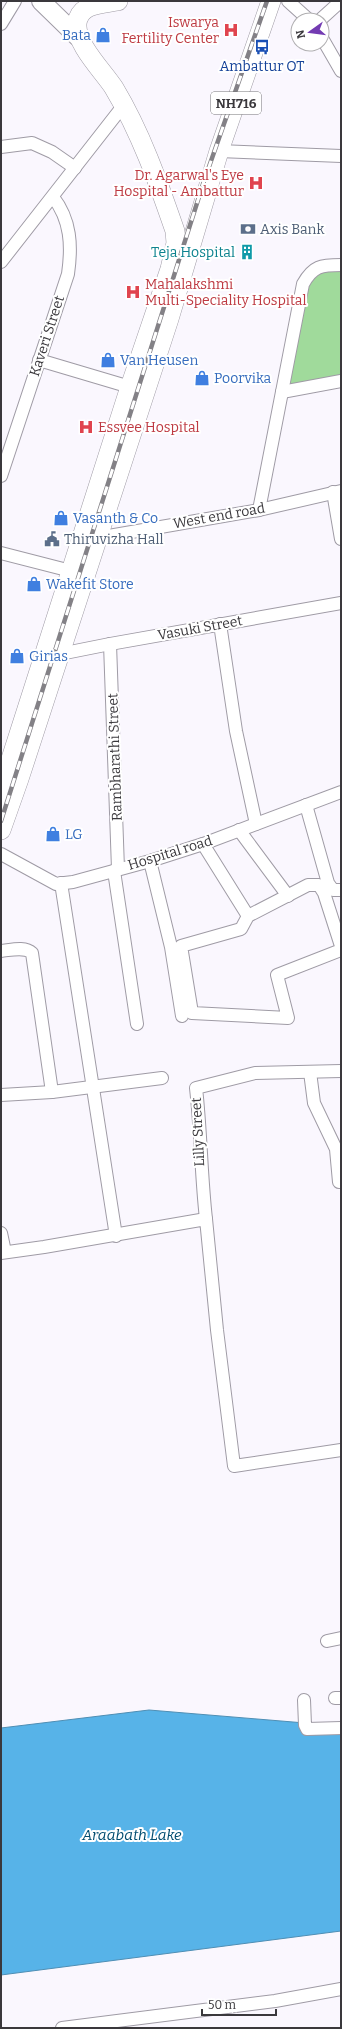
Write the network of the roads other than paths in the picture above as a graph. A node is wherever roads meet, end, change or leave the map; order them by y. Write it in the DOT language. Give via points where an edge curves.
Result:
graph roads {
  1 [pos="15,1"];
  2 [pos="41,1"];
  3 [pos="118,1"];
  4 [pos="271,1"];
  5 [pos="288,1"];
  6 [pos="341,1"];
  7 [pos="300,12"];
  8 [pos="329,12"];
  9 [pos="1,24"];
  10 [pos="78,37"];
  11 [pos="330,52"];
  12 [pos="341,71"];
  13 [pos="123,106"];
  14 [pos="1,147"];
  15 [pos="219,151"];
  16 [pos="341,156"];
  17 [pos="75,168"];
  18 [pos="53,197"];
  19 [pos="202,205"];
  20 [pos="170,219"];
  21 [pos="1,262"];
  22 [pos="341,265"];
  23 [pos="39,360"];
  24 [pos="341,381"];
  25 [pos="130,387"];
  26 [pos="282,392"];
  27 [pos="1,476"];
  28 [pos="337,491"];
  29 [pos="259,510"];
  30 [pos="90,536"];
  31 [pos="341,539"];
  32 [pos="1,553"];
  33 [pos="71,571"];
  34 [pos="341,603"];
  35 [pos="220,624"];
  36 [pos="110,644"];
  37 [pos="53,653"];
  38 [pos="1,790"];
  39 [pos="341,792"];
  40 [pos="306,805"];
  41 [pos="256,824"];
  42 [pos="1,830"];
  43 [pos="239,830"];
  44 [pos="203,844"];
  45 [pos="1,854"];
  46 [pos="150,861"];
  47 [pos="116,870"];
  48 [pos="61,883"];
  49 [pos="341,890"];
  50 [pos="288,896"];
  51 [pos="248,916"];
  52 [pos="341,946"];
  53 [pos="341,950"];
  54 [pos="1,951"];
  55 [pos="182,1016"];
  56 [pos="137,1024"];
  57 [pos="341,1071"];
  58 [pos="310,1072"];
  59 [pos="162,1078"];
  60 [pos="92,1087"];
  61 [pos="52,1092"];
  62 [pos="1,1095"];
  63 [pos="339,1182"];
  64 [pos="206,1219"];
  65 [pos="1,1233"];
  66 [pos="116,1236"];
  67 [pos="3,1252"];
  68 [pos="341,1450"];
  69 [pos="341,1638"];
  70 [pos="327,1641"];
  71 [pos="304,1700"];
  72 [pos="341,1728"];
  73 [pos="341,1989"];
  74 [pos="62,2028"];
  1 -- 9 [label="street"];
  2 -- 10 [label="main road"];
  3 -- 10 [label="highway" via="87,6 77,23"];
  4 -- 15 [label="highway, NH716"];
  5 -- 7 [label="street"];
  6 -- 8 [label="street"];
  10 -- 13 [label="highway, NH716" via="114,88"];
  11 -- 12 [label="street"];
  13 -- 17 [label="street"];
  13 -- 20 [label="highway, NH716" via="150,159"];
  14 -- 17 [label="street" via="32,143 52,152"];
  15 -- 16 [label="street"];
  15 -- 19 [label="highway, NH716"];
  17 -- 18 [label="street"];
  18 -- 21 [label="street"];
  18 -- 23 [label="street, Kaveri Street" via="66,223 70,239 70,258 68,274"];
  19 -- 20 [label="highway" via="184,222 177,224"];
  19 -- 30 [label="highway, NH716" via="169,319"];
  20 -- 25 [label="highway, NH716" via="176,243 170,269"];
  22 -- 26 [label="street" via="326,265 310,272 303,284"];
  23 -- 25 [label="street"];
  23 -- 27 [label="street, Kaveri Street"];
  24 -- 26 [label="street"];
  25 -- 30 [label="highway, NH716"];
  26 -- 29 [label="street"];
  28 -- 29 [label="street, West end road"];
  28 -- 31 [label="street"];
  29 -- 30 [label="street, West end road"];
  30 -- 33 [label="highway, NH716"];
  30 -- 37 [label="highway, NH716"];
  32 -- 33 [label="street"];
  33 -- 37 [label="highway, NH716"];
  34 -- 35 [label="street, Vasuki Street"];
  35 -- 36 [label="street, Vasuki Street"];
  35 -- 41 [label="street" via="236,731"];
  36 -- 37 [label="street, Vasuki Street"];
  36 -- 47 [label="street, Rambharathi Street"];
  37 -- 38 [label="highway, NH716"];
  37 -- 42 [label="highway, NH716"];
  39 -- 40 [label="street, Hospital road"];
  40 -- 41 [label="street, Hospital road"];
  40 -- 49 [label="street" via="328,883 333,890"];
  41 -- 43 [label="street, Hospital road"];
  43 -- 44 [label="street, Hospital road"];
  43 -- 50 [label="street"];
  44 -- 46 [label="street, Hospital road"];
  44 -- 51 [label="street"];
  45 -- 48 [label="street, Hospital road" via="56,884"];
  46 -- 47 [label="street, Hospital road"];
  46 -- 55 [label="street" via="170,947"];
  47 -- 48 [label="street, Hospital road"];
  47 -- 56 [label="street, Rambharathi Street"];
  48 -- 60 [label="street"];
  50 -- 51 [label="street"];
  50 -- 52 [label="street" via="308,885 319,885"];
  51 -- 53 [label="street" via="241,929 181,946 192,1013 288,1018 277,975"];
  54 -- 61 [label="street" via="24,949 32,953"];
  57 -- 58 [label="street, Lilly Street"];
  58 -- 63 [label="street" via="314,1104 336,1149"];
  58 -- 64 [label="street, Lilly Street" via="255,1073 196,1088 201,1132 200,1170"];
  59 -- 60 [label="street"];
  60 -- 61 [label="street"];
  60 -- 66 [label="street"];
  61 -- 62 [label="street"];
  64 -- 66 [label="street"];
  64 -- 68 [label="street" via="216,1330 234,1466"];
  65 -- 67 [label="street"];
  66 -- 67 [label="street"];
  69 -- 70 [label="street"];
  71 -- 72 [label="street" via="307,1729"];
  73 -- 74 [label="street" via="275,2001"];
}
